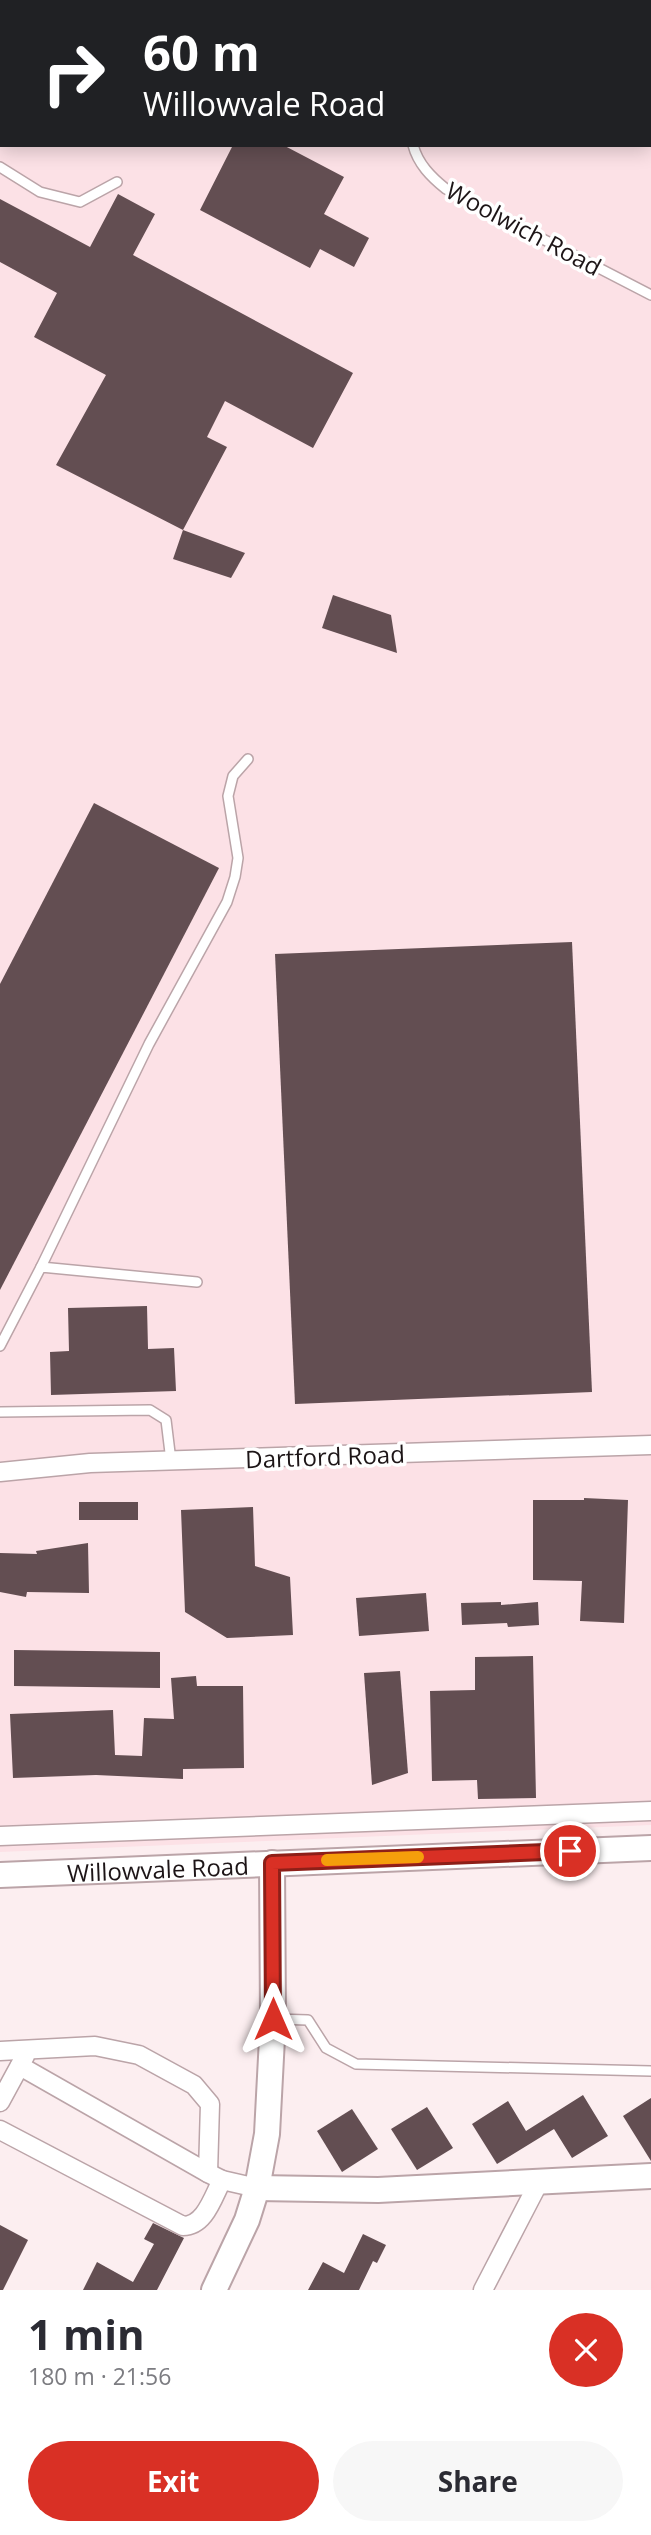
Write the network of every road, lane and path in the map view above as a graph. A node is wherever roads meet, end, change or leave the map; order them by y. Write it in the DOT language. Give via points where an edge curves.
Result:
graph roads {
  1 [pos="414,147"];
  2 [pos="0,167"];
  3 [pos="117,182"];
  4 [pos="651,295"];
  5 [pos="248,759"];
  6 [pos="41,1267"];
  7 [pos="197,1282"];
  8 [pos="0,1346"];
  9 [pos="0,1412"];
  10 [pos="651,1445"];
  11 [pos="171,1461"];
  12 [pos="0,1472"];
  13 [pos="651,1811"];
  14 [pos="0,1836"];
  15 [pos="651,1848"];
  16 [pos="272,1863"];
  17 [pos="0,1875"];
  18 [pos="273,2019"];
  19 [pos="0,2052"];
  20 [pos="24,2058"];
  21 [pos="651,2071"];
  22 [pos="0,2102"];
  23 [pos="0,2130"];
  24 [pos="215,2176"];
  25 [pos="651,2176"];
  26 [pos="539,2182"];
  27 [pos="257,2189"];
  28 [pos="214,2290"];
  29 [pos="483,2290"];
  1 -- 4 [label="lane, Woolwich Road" via="418,161 446,189"];
  2 -- 3 [label="lane" via="40,192 80,202"];
  5 -- 6 [label="lane" via="233,776 228,796 238,858 227,902 149,1044"];
  6 -- 7 [label="lane"];
  6 -- 8 [label="lane"];
  9 -- 11 [label="lane" via="149,1410 166,1420"];
  10 -- 11 [label="street, Dartford Road"];
  11 -- 12 [label="street, Dartford Road"];
  13 -- 14 [label="street"];
  15 -- 16 [label="street, Willowvale Road"];
  16 -- 17 [label="street, Willowvale Road"];
  16 -- 18 [label="street"];
  18 -- 21 [label="lane" via="308,2021 326,2048 356,2064"];
  18 -- 27 [label="street" via="267,2134"];
  19 -- 20 [label="street"];
  20 -- 22 [label="street"];
  20 -- 24 [label="street"];
  20 -- 24 [label="street" via="95,2046 139,2055 194,2085 210,2104"];
  23 -- 24 [label="street" via="183,2226 197,2223"];
  24 -- 27 [label="street"];
  25 -- 26 [label="street"];
  26 -- 27 [label="street" via="378,2190"];
  26 -- 29 [label="street"];
  27 -- 28 [label="street"];
}
